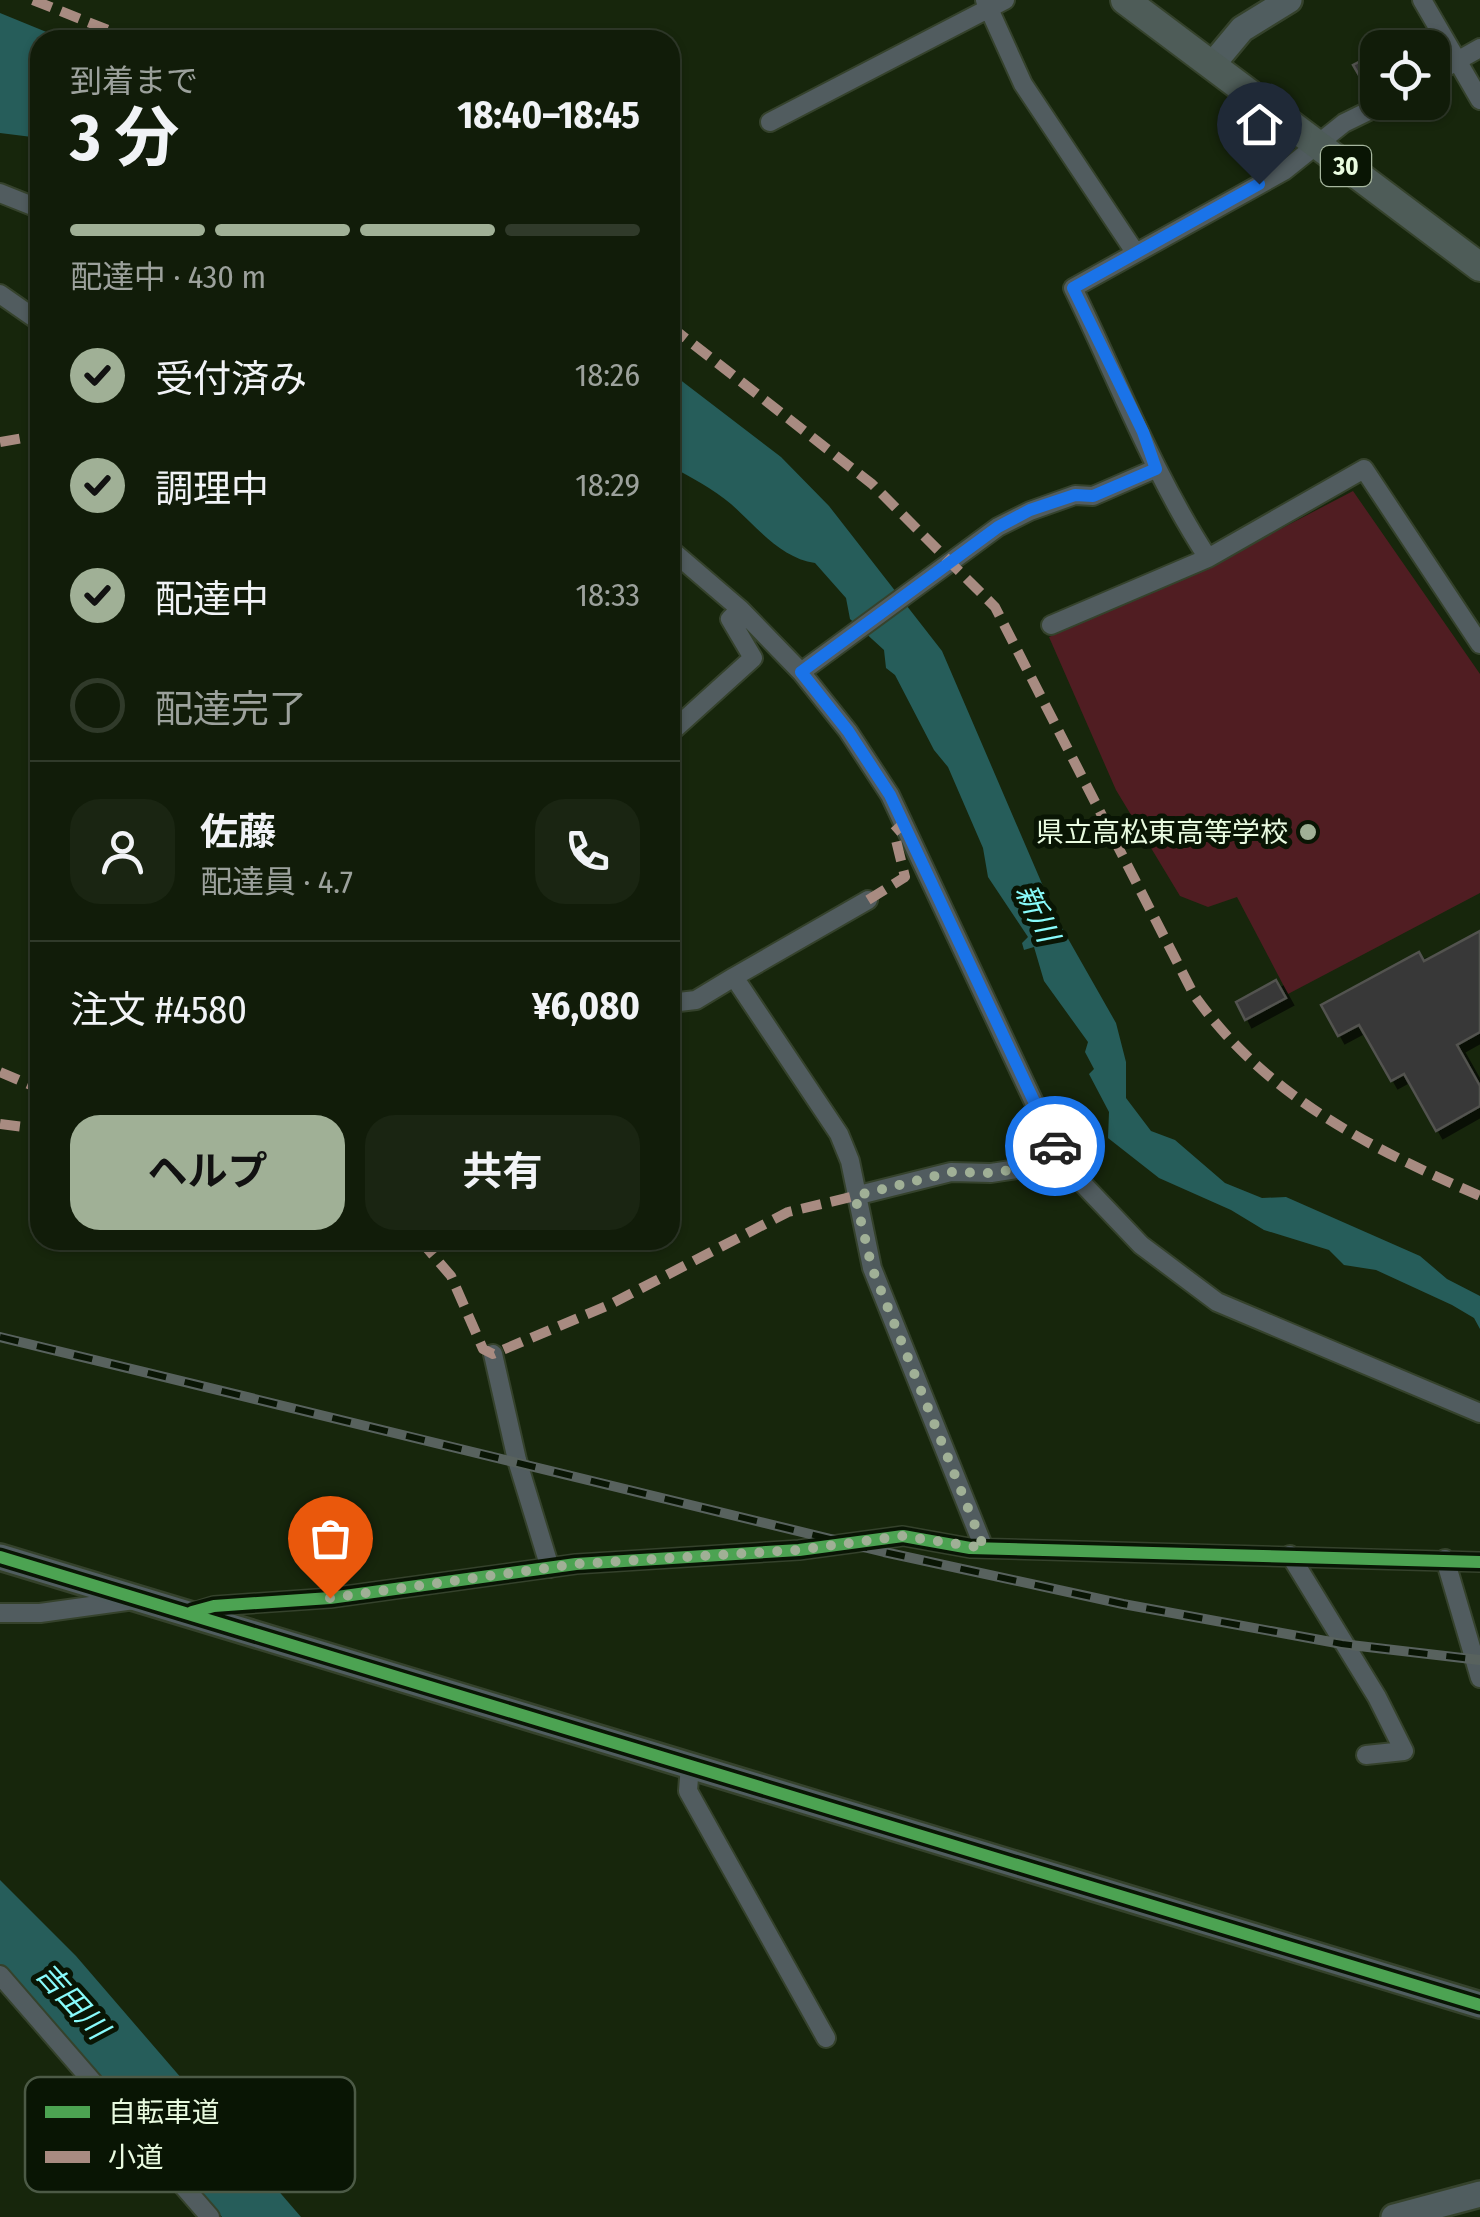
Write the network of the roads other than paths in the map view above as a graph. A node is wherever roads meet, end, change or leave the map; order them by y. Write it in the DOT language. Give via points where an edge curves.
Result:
graph roads {
  1 [pos="1126,0"];
  2 [pos="1289,0"];
  3 [pos="1422,0"];
  4 [pos="993,3"];
  5 [pos="1480,48"];
  6 [pos="1456,62"];
  7 [pos="1212,65"];
  8 [pos="1450,66"];
  9 [pos="1480,100"];
  10 [pos="1360,115"];
  11 [pos="770,122"];
  12 [pos="1316,144"];
  13 [pos="0,193"];
  14 [pos="30,205"];
  15 [pos="1135,252"];
  16 [pos="1480,267"];
  17 [pos="0,294"];
  18 [pos="30,315"];
  19 [pos="1156,469"];
  20 [pos="680,558"];
  21 [pos="1208,558"];
  22 [pos="740,609"];
  23 [pos="1051,625"];
  24 [pos="1480,644"];
  25 [pos="801,672"];
  26 [pos="680,724"];
  27 [pos="868,900"];
  28 [pos="734,977"];
  29 [pos="680,1002"];
  30 [pos="1062,1162"];
  31 [pos="855,1196"];
  32 [pos="493,1354"];
  33 [pos="1480,1413"];
  34 [pos="984,1548"];
  35 [pos="1290,1555"];
  36 [pos="0,1557"];
  37 [pos="1445,1558"];
  38 [pos="1480,1562"];
  39 [pos="550,1568"];
  40 [pos="139,1600"];
  41 [pos="0,1613"];
  42 [pos="188,1614"];
  43 [pos="1480,1678"];
  44 [pos="1366,1755"];
  45 [pos="690,1766"];
  46 [pos="0,1976"];
  47 [pos="1480,2005"];
  48 [pos="826,2038"];
  49 [pos="88,2077"];
  50 [pos="188,2192"];
  51 [pos="1480,2194"];
  52 [pos="1425,2213"];
  53 [pos="210,2217"];
  54 [pos="1394,2217"];
  1 -- 7 [label="main road, 30"];
  2 -- 7 [label="street" via="1242,29"];
  3 -- 6 [label="street"];
  4 -- 11 [label="street"];
  4 -- 15 [label="street" via="1023,84"];
  5 -- 6 [label="street"];
  6 -- 8 [label="street"];
  6 -- 9 [label="street"];
  7 -- 12 [label="main road, 30"];
  10 -- 12 [label="street"];
  12 -- 15 [label="street" via="1284,170"];
  12 -- 16 [label="main road, 30"];
  13 -- 14 [label="street"];
  15 -- 19 [label="street" via="1073,288"];
  17 -- 18 [label="street"];
  19 -- 21 [label="street"];
  19 -- 25 [label="street" via="1093,496 1030,510 969,544"];
  20 -- 22 [label="street"];
  21 -- 23 [label="street"];
  21 -- 24 [label="street" via="1364,469"];
  22 -- 25 [label="street"];
  22 -- 26 [label="street" via="730,619 753,658"];
  25 -- 30 [label="street" via="890,795"];
  27 -- 28 [label="street"];
  28 -- 29 [label="street"];
  28 -- 31 [label="street" via="839,1134"];
  30 -- 31 [label="street" via="951,1172"];
  30 -- 33 [label="street" via="1141,1245 1217,1302"];
  31 -- 34 [label="street" via="872,1268"];
  32 -- 39 [label="street"];
  34 -- 35 [label="street"];
  34 -- 39 [label="street" via="902,1536"];
  35 -- 37 [label="street"];
  35 -- 44 [label="street" via="1404,1752"];
  36 -- 40 [label="street"];
  37 -- 38 [label="street"];
  37 -- 43 [label="street"];
  39 -- 42 [label="street"];
  40 -- 41 [label="street"];
  40 -- 42 [label="street"];
  42 -- 45 [label="street"];
  45 -- 47 [label="street"];
  45 -- 48 [label="street" via="688,1791"];
  46 -- 49 [label="street"];
  50 -- 53 [label="street"];
  51 -- 52 [label="street"];
  52 -- 54 [label="street"];
}
